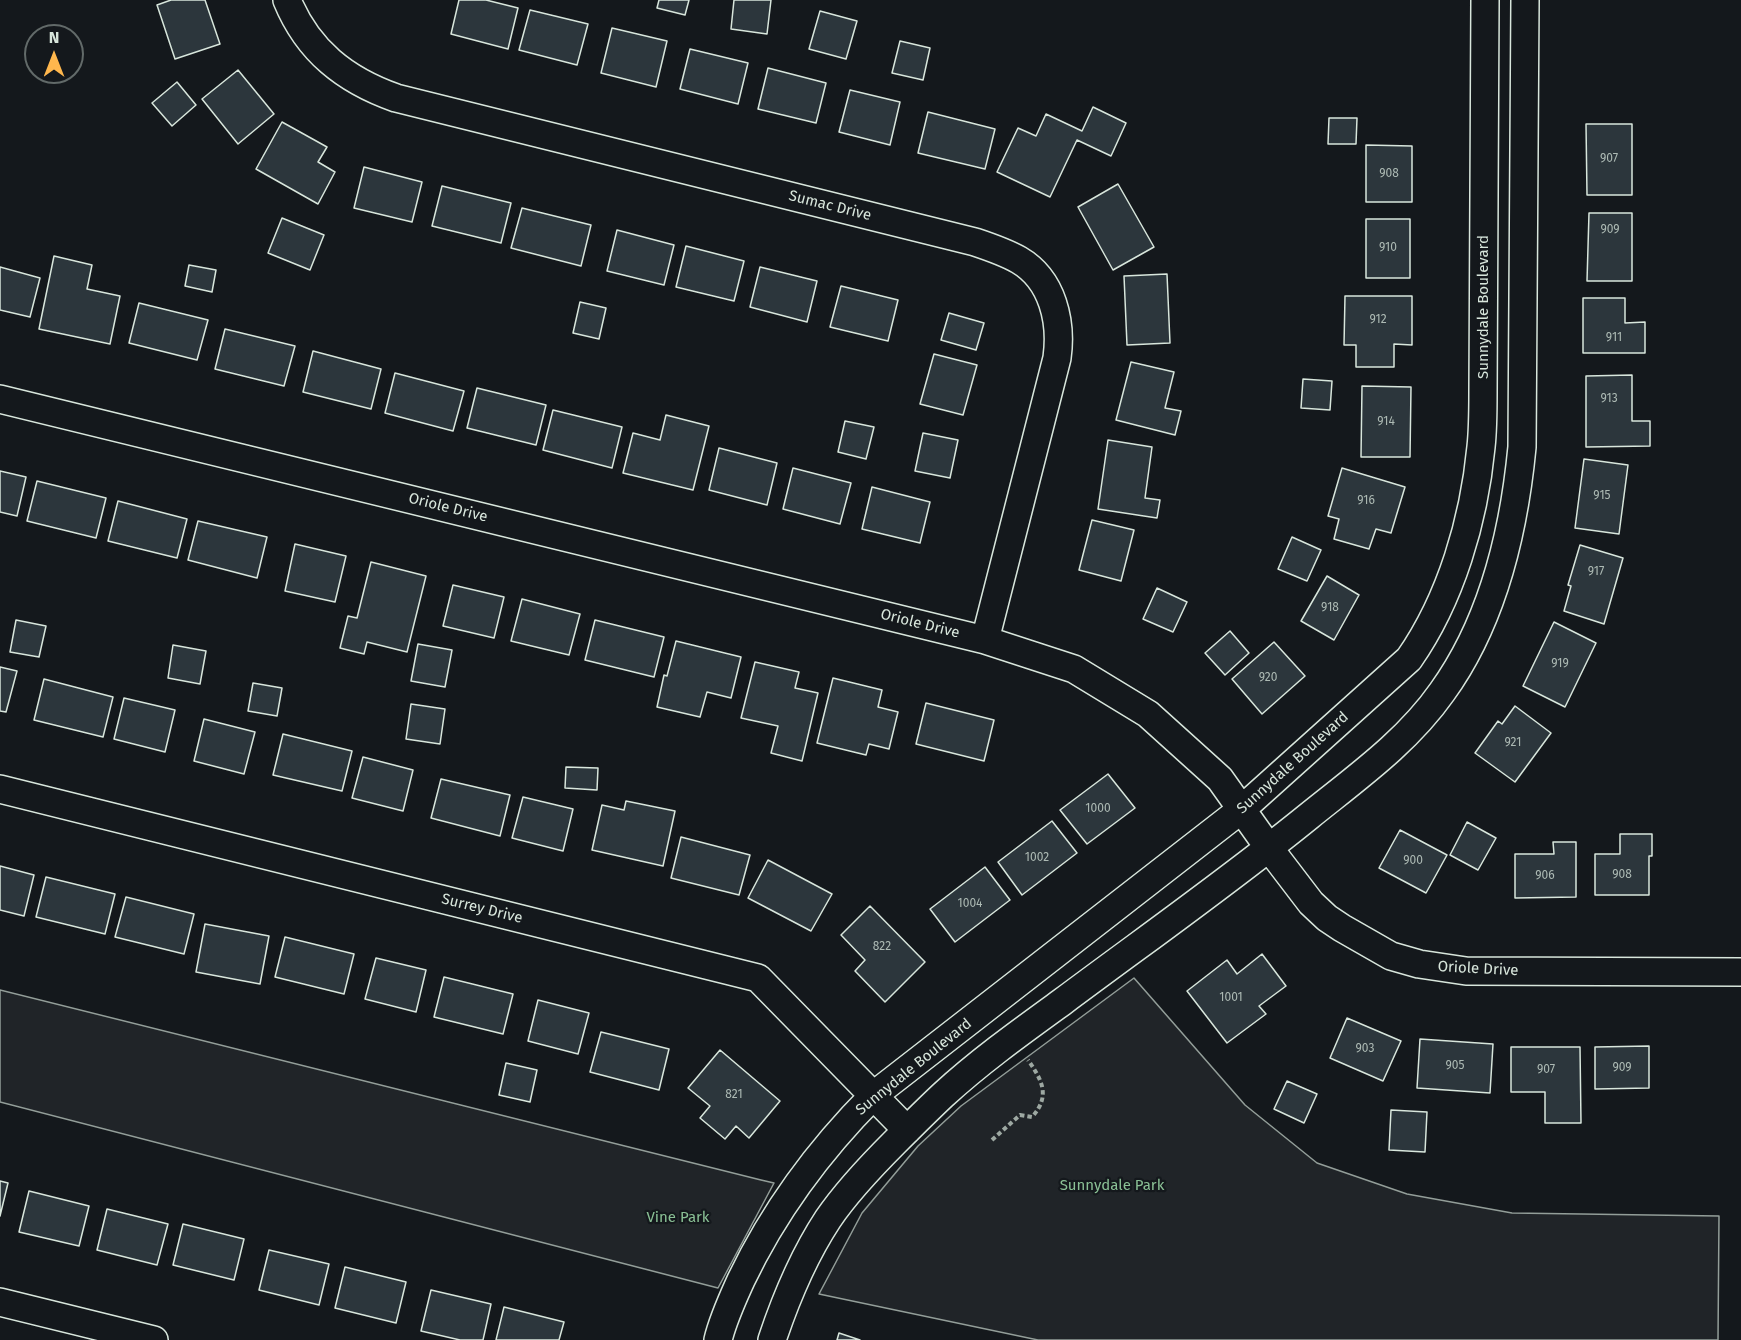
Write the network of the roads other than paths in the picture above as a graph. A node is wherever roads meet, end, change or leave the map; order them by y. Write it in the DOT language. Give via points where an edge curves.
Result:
graph roads {
  1 [pos="287,0"];
  2 [pos="1485,0"];
  3 [pos="1525,0"];
  4 [pos="0,399"];
  5 [pos="985,640"];
  6 [pos="0,789"];
  7 [pos="1242,809"];
  8 [pos="1269,848"];
  9 [pos="1741,972"];
  10 [pos="874,1095"];
  11 [pos="907,1130"];
  12 [pos="0,1302"];
  13 [pos="154,1340"];
  14 [pos="718,1340"];
  15 [pos="772,1340"];
  1 -- 5 [label="street, Sumac Drive" via="293,16 318,50 348,77 396,98 975,242 1021,261 1048,293 1059,322 1060,339"];
  2 -- 7 [label="street, Sunnydale Boulevard" via="1484,380 1481,446 1461,542 1438,610 1409,659"];
  3 -- 8 [label="street" via="1522,447 1519,479 1499,565 1477,632 1436,701 1384,755"];
  4 -- 5 [label="street, Oriole Drive"];
  5 -- 7 [label="street, Oriole Drive" via="1074,669 1148,714 1220,778"];
  6 -- 10 [label="street, Surrey Drive" via="758,978"];
  7 -- 8 [label="street, Oriole Drive"];
  7 -- 10 [label="street, Sunnydale Boulevard"];
  8 -- 9 [label="street, Oriole Drive" via="1327,918 1362,941 1403,960 1466,971"];
  8 -- 11 [label="street" via="1013,1038 945,1093"];
  10 -- 11 [label="street, Surrey Drive"];
  10 -- 14 [label="street, Sunnydale Boulevard" via="823,1149 772,1221 733,1298"];
  11 -- 15 [label="street" via="829,1217 800,1268"];
  12 -- 13 [label="street"];
}
